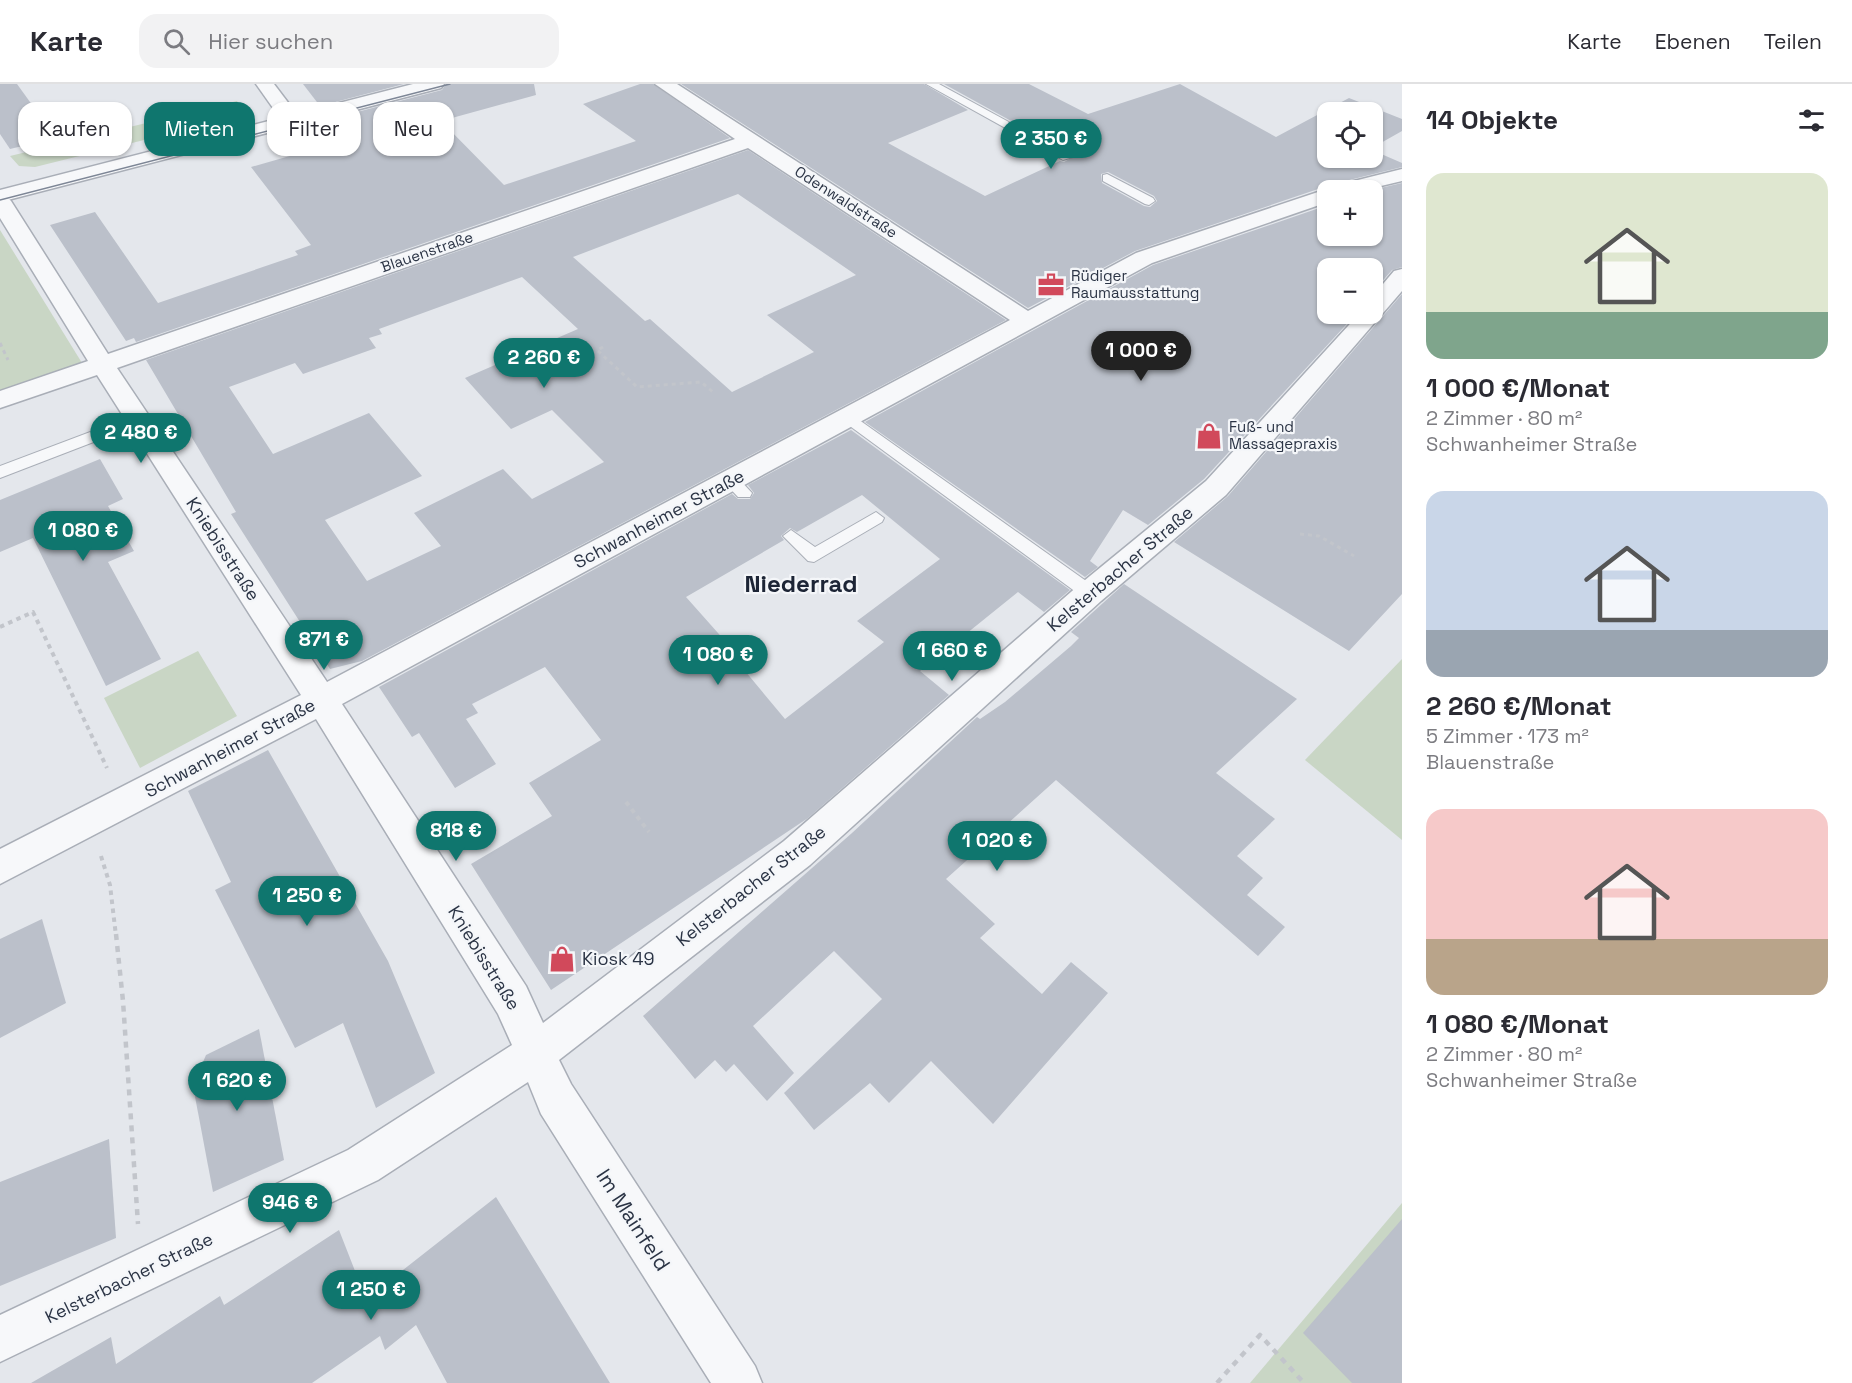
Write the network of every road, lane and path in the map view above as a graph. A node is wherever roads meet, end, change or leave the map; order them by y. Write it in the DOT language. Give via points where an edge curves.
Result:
graph roads {
  1 [pos="265,84"];
  2 [pos="435,84"];
  3 [pos="664,84"];
  4 [pos="931,84"];
  5 [pos="278,102"];
  6 [pos="361,103"];
  7 [pos="267,128"];
  8 [pos="752,140"];
  9 [pos="1067,157"];
  10 [pos="1402,175"];
  11 [pos="1107,178"];
  12 [pos="1382,180"];
  13 [pos="0,198"];
  14 [pos="1317,198"];
  15 [pos="1149,201"];
  16 [pos="1402,276"];
  17 [pos="1383,299"];
  18 [pos="1028,321"];
  19 [pos="1362,324"];
  20 [pos="0,343"];
  21 [pos="603,347"];
  22 [pos="8,360"];
  23 [pos="102,364"];
  24 [pos="713,392"];
  25 [pos="0,400"];
  26 [pos="138,419"];
  27 [pos="858,424"];
  28 [pos="0,472"];
  29 [pos="876,518"];
  30 [pos="1300,534"];
  31 [pos="791,536"];
  32 [pos="1354,556"];
  33 [pos="1090,593"];
  34 [pos="0,627"];
  35 [pos="322,700"];
  36 [pos="626,802"];
  37 [pos="124,804"];
  38 [pos="91,820"];
  39 [pos="649,832"];
  40 [pos="0,867"];
  41 [pos="537,1052"];
  42 [pos="141,1273"];
  43 [pos="0,1340"];
  44 [pos="738,1383"];
  45 [pos="1217,1383"];
  46 [pos="1304,1383"];
  1 -- 5 [label="street"];
  2 -- 6 [label="street"];
  3 -- 8 [label="street, Odenwaldstraße"];
  4 -- 9 [label="lane"];
  7 -- 13 [label="street"];
  8 -- 18 [label="street, Odenwaldstraße"];
  8 -- 23 [label="street, Blauenstraße"];
  10 -- 12 [label="street"];
  11 -- 15 [label="lane"];
  13 -- 23 [label="street, Kniebisstraße"];
  14 -- 18 [label="street, Schwanheimer Straße" via="1205,232 1144,258"];
  16 -- 17 [label="street, Kelsterbacher Straße"];
  18 -- 27 [label="street, Schwanheimer Straße"];
  19 -- 33 [label="street, Kelsterbacher Straße" via="1216,488"];
  20 -- 22 [label="path"];
  21 -- 24 [label="path" via="597,350 637,387 701,382"];
  23 -- 25 [label="street, Blauenstraße"];
  23 -- 26 [label="street, Kniebisstraße"];
  26 -- 28 [label="lane"];
  26 -- 35 [label="street, Kniebisstraße"];
  27 -- 33 [label="lane"];
  27 -- 35 [label="street, Schwanheimer Straße"];
  29 -- 31 [label="lane" via="814,556"];
  30 -- 32 [label="path" via="1318,536"];
  33 -- 41 [label="street, Kelsterbacher Straße" via="797,853"];
  34 -- 37 [label="path" via="33,612"];
  35 -- 37 [label="street, Schwanheimer Straße"];
  35 -- 41 [label="street, Kniebisstraße" via="512,999"];
  36 -- 39 [label="path"];
  37 -- 38 [label="street, Schwanheimer Straße"];
  38 -- 40 [label="street, Schwanheimer Straße"];
  38 -- 42 [label="path" via="110,885 123,1001"];
  41 -- 42 [label="street, Kelsterbacher Straße" via="363,1165"];
  41 -- 44 [label="street, Im Mainfeld" via="556,1099"];
  42 -- 43 [label="street, Kelsterbacher Straße"];
  45 -- 46 [label="path" via="1260,1335"];
}
